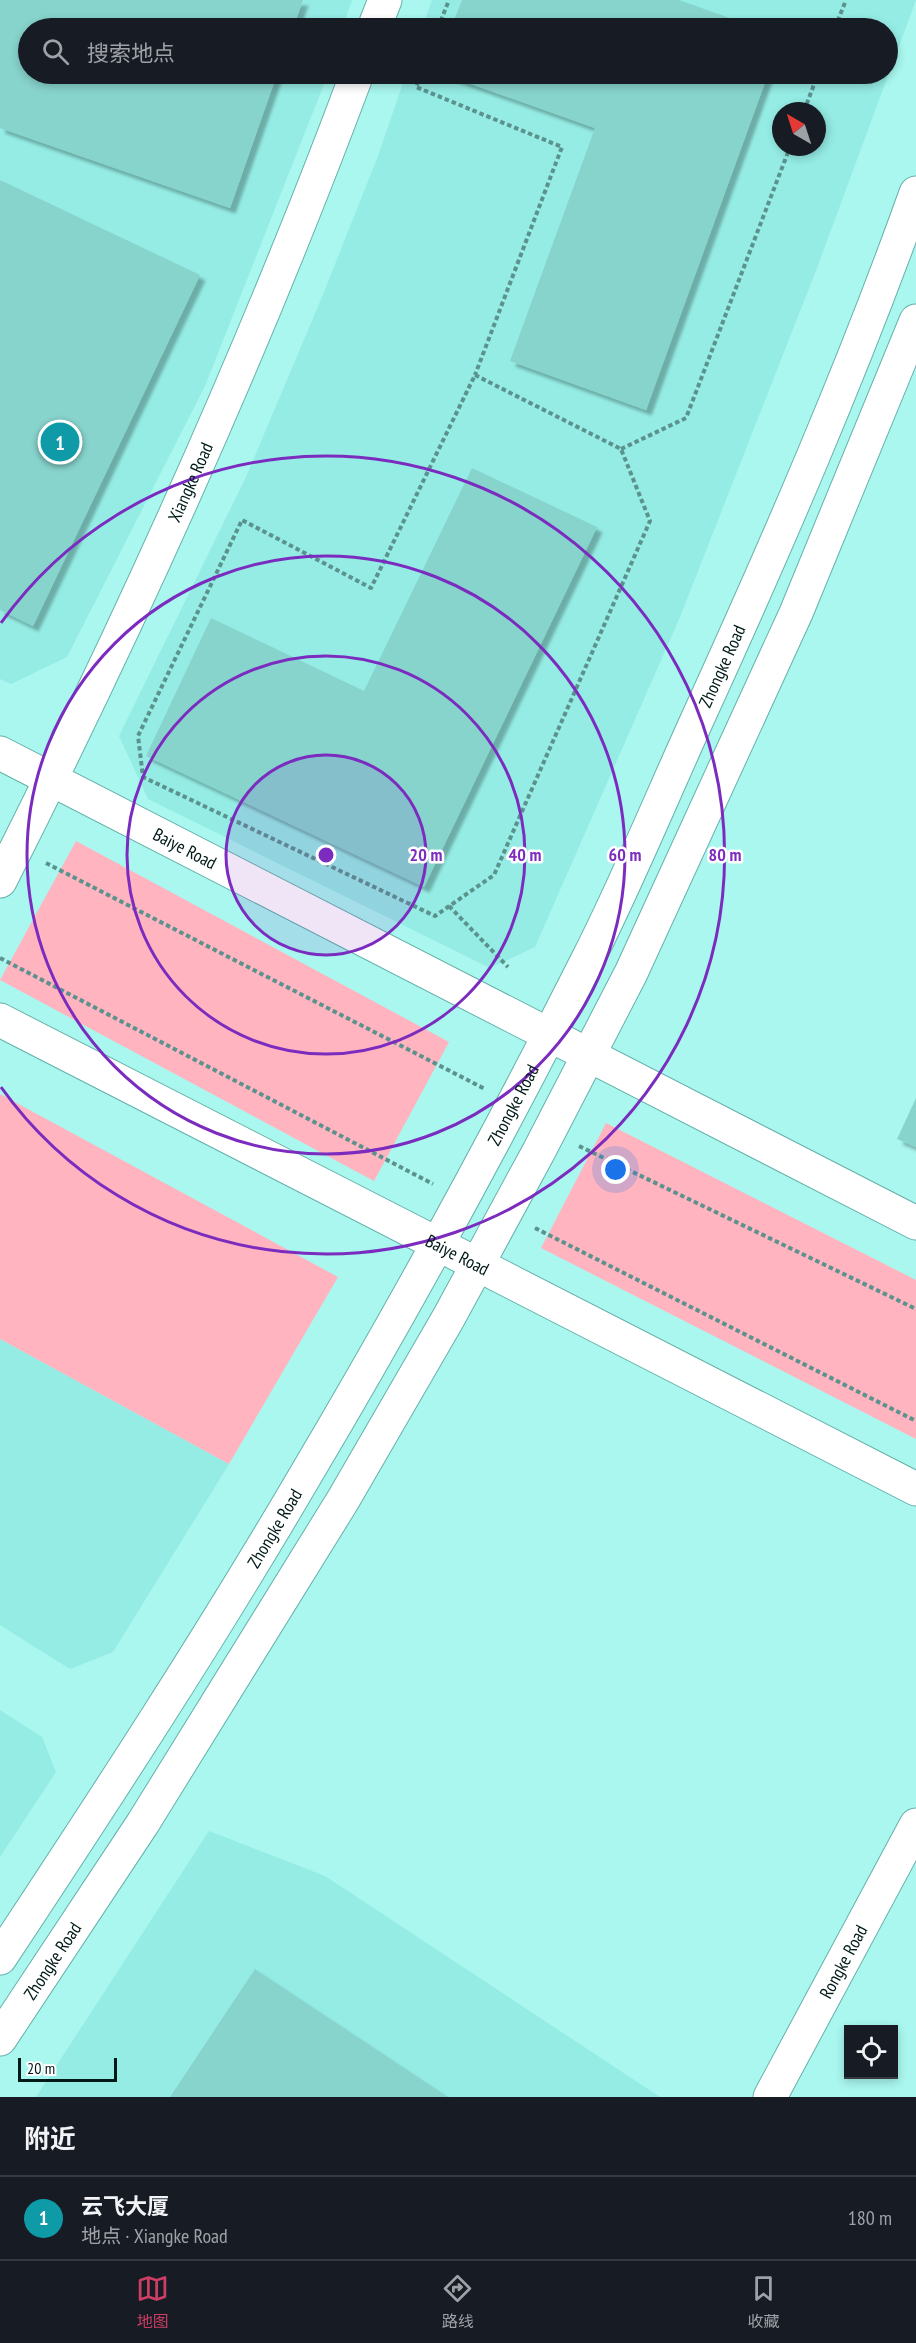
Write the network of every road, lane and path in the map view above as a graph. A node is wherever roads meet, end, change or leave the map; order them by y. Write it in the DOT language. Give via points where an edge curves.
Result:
graph roads {
  1 [pos="385,0"];
  2 [pos="449,0"];
  3 [pos="846,0"];
  4 [pos="378,18"];
  5 [pos="442,18"];
  6 [pos="839,18"];
  7 [pos="353,84"];
  8 [pos="417,84"];
  9 [pos="814,84"];
  10 [pos="807,102"];
  11 [pos="787,156"];
  12 [pos="916,193"];
  13 [pos="916,321"];
  14 [pos="475,375"];
  15 [pos="621,449"];
  16 [pos="0,753"];
  17 [pos="51,779"];
  18 [pos="16,848"];
  19 [pos="0,881"];
  20 [pos="449,906"];
  21 [pos="0,958"];
  22 [pos="508,966"];
  23 [pos="0,1020"];
  24 [pos="549,1035"];
  25 [pos="588,1055"];
  26 [pos="513,1103"];
  27 [pos="549,1131"];
  28 [pos="462,1199"];
  29 [pos="505,1213"];
  30 [pos="916,1223"];
  31 [pos="437,1244"];
  32 [pos="477,1264"];
  33 [pos="916,1309"];
  34 [pos="916,1421"];
  35 [pos="916,1490"];
  36 [pos="916,1825"];
  37 [pos="0,1958"];
  38 [pos="0,2039"];
  39 [pos="770,2097"];
  1 -- 4 [label="street"];
  2 -- 5 [label="path"];
  3 -- 6 [label="path"];
  7 -- 17 [label="street, Xiangke Road" via="218,422 102,678"];
  8 -- 14 [label="path" via="416,87 562,147"];
  9 -- 10 [label="path"];
  11 -- 15 [label="path" via="686,418"];
  12 -- 24 [label="street, Zhongke Road" via="887,273 754,595 591,954"];
  13 -- 25 [label="street, Zhongke Road" via="796,613 636,963"];
  14 -- 15 [label="path"];
  14 -- 20 [label="path" via="371,588 242,520 138,736 143,777 435,916"];
  15 -- 20 [label="path" via="650,521 494,875"];
  16 -- 17 [label="street, Baiye Road"];
  17 -- 18 [label="street, Xiangke Road"];
  17 -- 24 [label="street, Baiye Road"];
  18 -- 19 [label="street, Xiangke Road"];
  18 -- 26 [label="path"];
  20 -- 22 [label="path"];
  21 -- 28 [label="path"];
  23 -- 31 [label="street, Baiye Road"];
  24 -- 25 [label="street, Baiye Road"];
  24 -- 26 [label="street, Zhongke Road"];
  25 -- 27 [label="street, Zhongke Road"];
  25 -- 30 [label="street, Baiye Road"];
  26 -- 28 [label="street, Zhongke Road"];
  27 -- 29 [label="street, Zhongke Road"];
  27 -- 33 [label="path"];
  28 -- 31 [label="street, Zhongke Road"];
  29 -- 32 [label="street, Zhongke Road"];
  29 -- 34 [label="path"];
  31 -- 32 [label="street, Baiye Road"];
  31 -- 37 [label="street, Zhongke Road" via="305,1477 194,1659"];
  32 -- 35 [label="street, Baiye Road"];
  32 -- 38 [label="street, Zhongke Road" via="343,1500 226,1692"];
  36 -- 39 [label="street, Rongke Road"];
}
